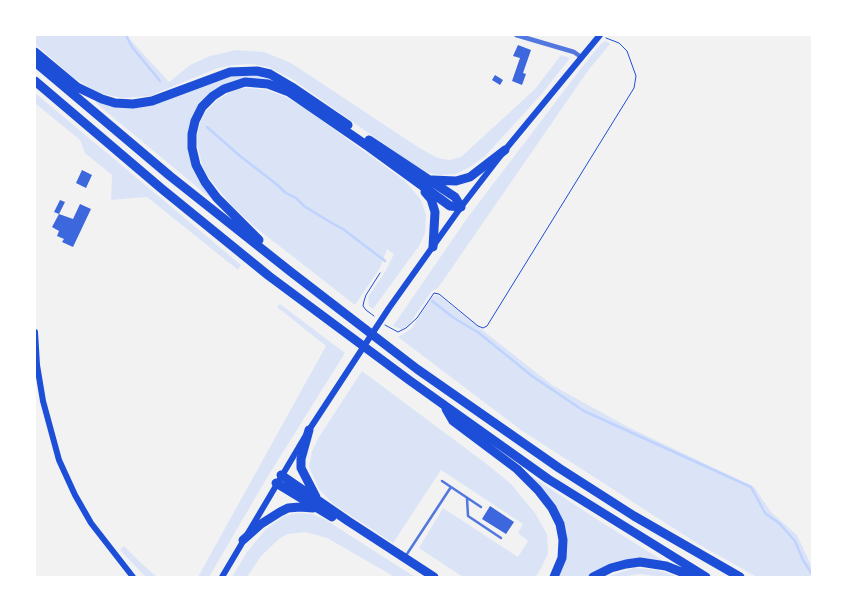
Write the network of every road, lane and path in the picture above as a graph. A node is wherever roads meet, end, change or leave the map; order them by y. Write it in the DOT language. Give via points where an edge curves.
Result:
graph roads {
  1 [pos="516,35"];
  2 [pos="601,35"];
  3 [pos="35,52"];
  4 [pos="582,57"];
  5 [pos="35,62"];
  6 [pos="35,81"];
  7 [pos="505,150"];
  8 [pos="429,180"];
  9 [pos="417,182"];
  10 [pos="461,207"];
  11 [pos="433,247"];
  12 [pos="291,272"];
  13 [pos="380,273"];
  14 [pos="374,316"];
  15 [pos="382,322"];
  16 [pos="35,332"];
  17 [pos="445,407"];
  18 [pos="308,430"];
  19 [pos="279,479"];
  20 [pos="442,481"];
  21 [pos="451,487"];
  22 [pos="468,498"];
  23 [pos="317,500"];
  24 [pos="481,507"];
  25 [pos="322,511"];
  26 [pos="501,538"];
  27 [pos="243,540"];
  28 [pos="405,558"];
  29 [pos="133,577"];
  30 [pos="222,577"];
  31 [pos="425,577"];
  32 [pos="434,577"];
  33 [pos="554,577"];
  34 [pos="593,577"];
  35 [pos="694,577"];
  36 [pos="706,577"];
  37 [pos="740,577"];
  1 -- 4 [label="street"];
  2 -- 4 [label="main road"];
  2 -- 15 [label="path" via="619,43 626,51 636,76 634,88 487,326 478,326 434,293 403,330 395,331"];
  3 -- 8 [label="highway" via="77,86 102,99 133,104 230,72 270,74"];
  4 -- 7 [label="main road"];
  5 -- 12 [label="highway" via="170,176"];
  6 -- 17 [label="highway" via="269,276"];
  7 -- 8 [label="highway" via="470,176 456,181"];
  7 -- 10 [label="main road"];
  8 -- 10 [label="highway" via="455,197"];
  9 -- 10 [label="highway" via="450,206"];
  9 -- 11 [label="highway" via="431,199 435,212"];
  9 -- 12 [label="highway" via="279,87 245,82 213,96 195,121 192,141 196,165 217,198"];
  10 -- 11 [label="main road"];
  11 -- 18 [label="main road"];
  12 -- 37 [label="highway" via="417,369 559,468"];
  13 -- 14 [label="path" via="363,306"];
  16 -- 29 [label="main road" via="43,401 59,460 91,523"];
  17 -- 33 [label="highway" via="453,421 517,469 552,508 563,540 562,558"];
  17 -- 36 [label="highway" via="548,479"];
  18 -- 19 [label="main road"];
  18 -- 23 [label="highway" via="302,468"];
  19 -- 23 [label="highway"];
  19 -- 25 [label="highway"];
  19 -- 27 [label="main road"];
  20 -- 21 [label="lane"];
  21 -- 22 [label="lane"];
  21 -- 28 [label="lane"];
  22 -- 24 [label="lane"];
  22 -- 26 [label="lane" via="468,516"];
  23 -- 28 [label="highway"];
  25 -- 27 [label="highway" via="288,508 270,517"];
  25 -- 31 [label="highway"];
  27 -- 30 [label="main road"];
  28 -- 32 [label="highway"];
  34 -- 35 [label="highway" via="611,568 640,562 666,566"];
}
